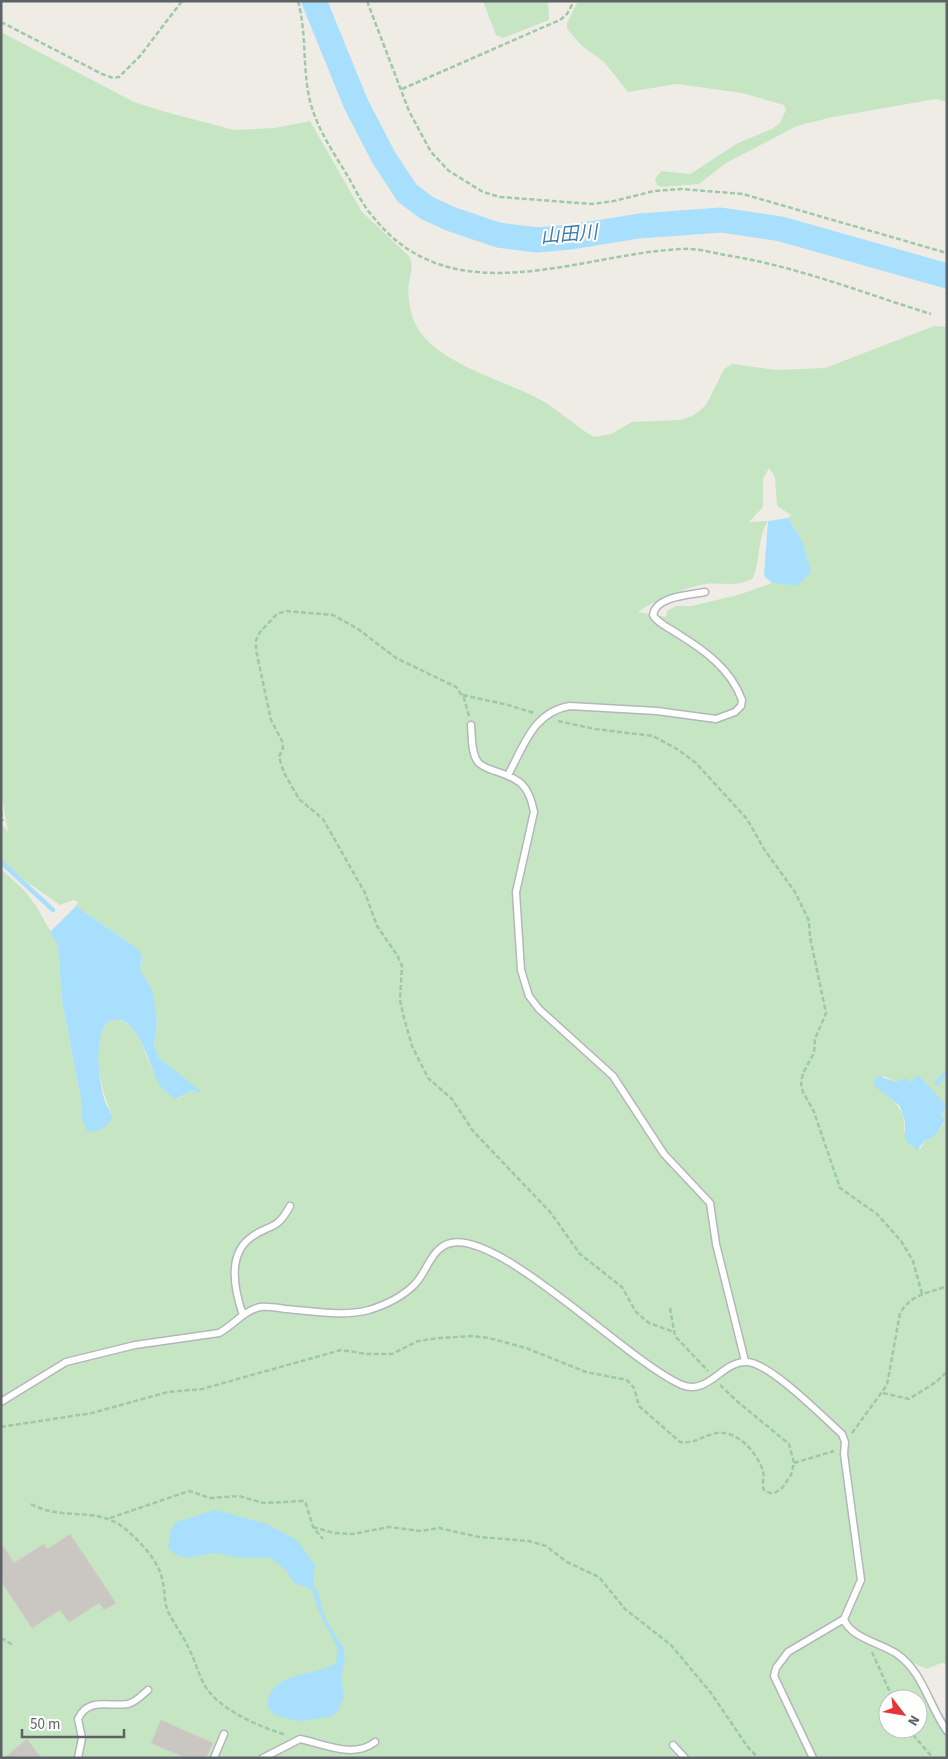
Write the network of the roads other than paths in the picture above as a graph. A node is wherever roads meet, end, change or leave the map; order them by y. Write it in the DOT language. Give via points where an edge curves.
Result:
graph roads {
  1 [pos="705,592"];
  2 [pos="470,725"];
  3 [pos="508,775"];
  4 [pos="290,1206"];
  5 [pos="243,1315"];
  6 [pos="745,1361"];
  7 [pos="1,1402"];
  8 [pos="844,1620"];
  9 [pos="148,1690"];
  10 [pos="947,1731"];
  11 [pos="224,1734"];
  12 [pos="375,1742"];
  13 [pos="673,1745"];
  14 [pos="78,1758"];
  15 [pos="214,1758"];
  16 [pos="263,1758"];
  17 [pos="685,1758"];
  18 [pos="813,1758"];
  1 -- 3 [label="lane" via="659,604 653,615 708,653 721,666 742,700 735,712 716,719 658,711 558,708 544,716 531,732"];
  2 -- 3 [label="lane" via="478,763"];
  3 -- 6 [label="lane" via="521,781 528,790 534,812 516,892 525,986 539,1009 613,1076 664,1154 710,1203 713,1229"];
  4 -- 5 [label="lane" via="282,1220 250,1238 238,1254 236,1292"];
  5 -- 6 [label="lane" via="261,1307 339,1314 367,1310 387,1303 416,1284 439,1250 450,1243 462,1243 495,1252 683,1386 698,1387"];
  5 -- 7 [label="lane" via="219,1333 135,1345 66,1362"];
  6 -- 8 [label="lane" via="775,1376 842,1434 861,1580"];
  8 -- 10 [label="lane" via="851,1632 896,1654 910,1665"];
  8 -- 18 [label="lane" via="788,1652 774,1676"];
  9 -- 14 [label="lane" via="130,1704 104,1702 82,1711 78,1719 82,1738"];
  11 -- 15 [label="lane"];
  12 -- 16 [label="lane" via="369,1747 349,1752 300,1739"];
  13 -- 17 [label="lane"];
}
